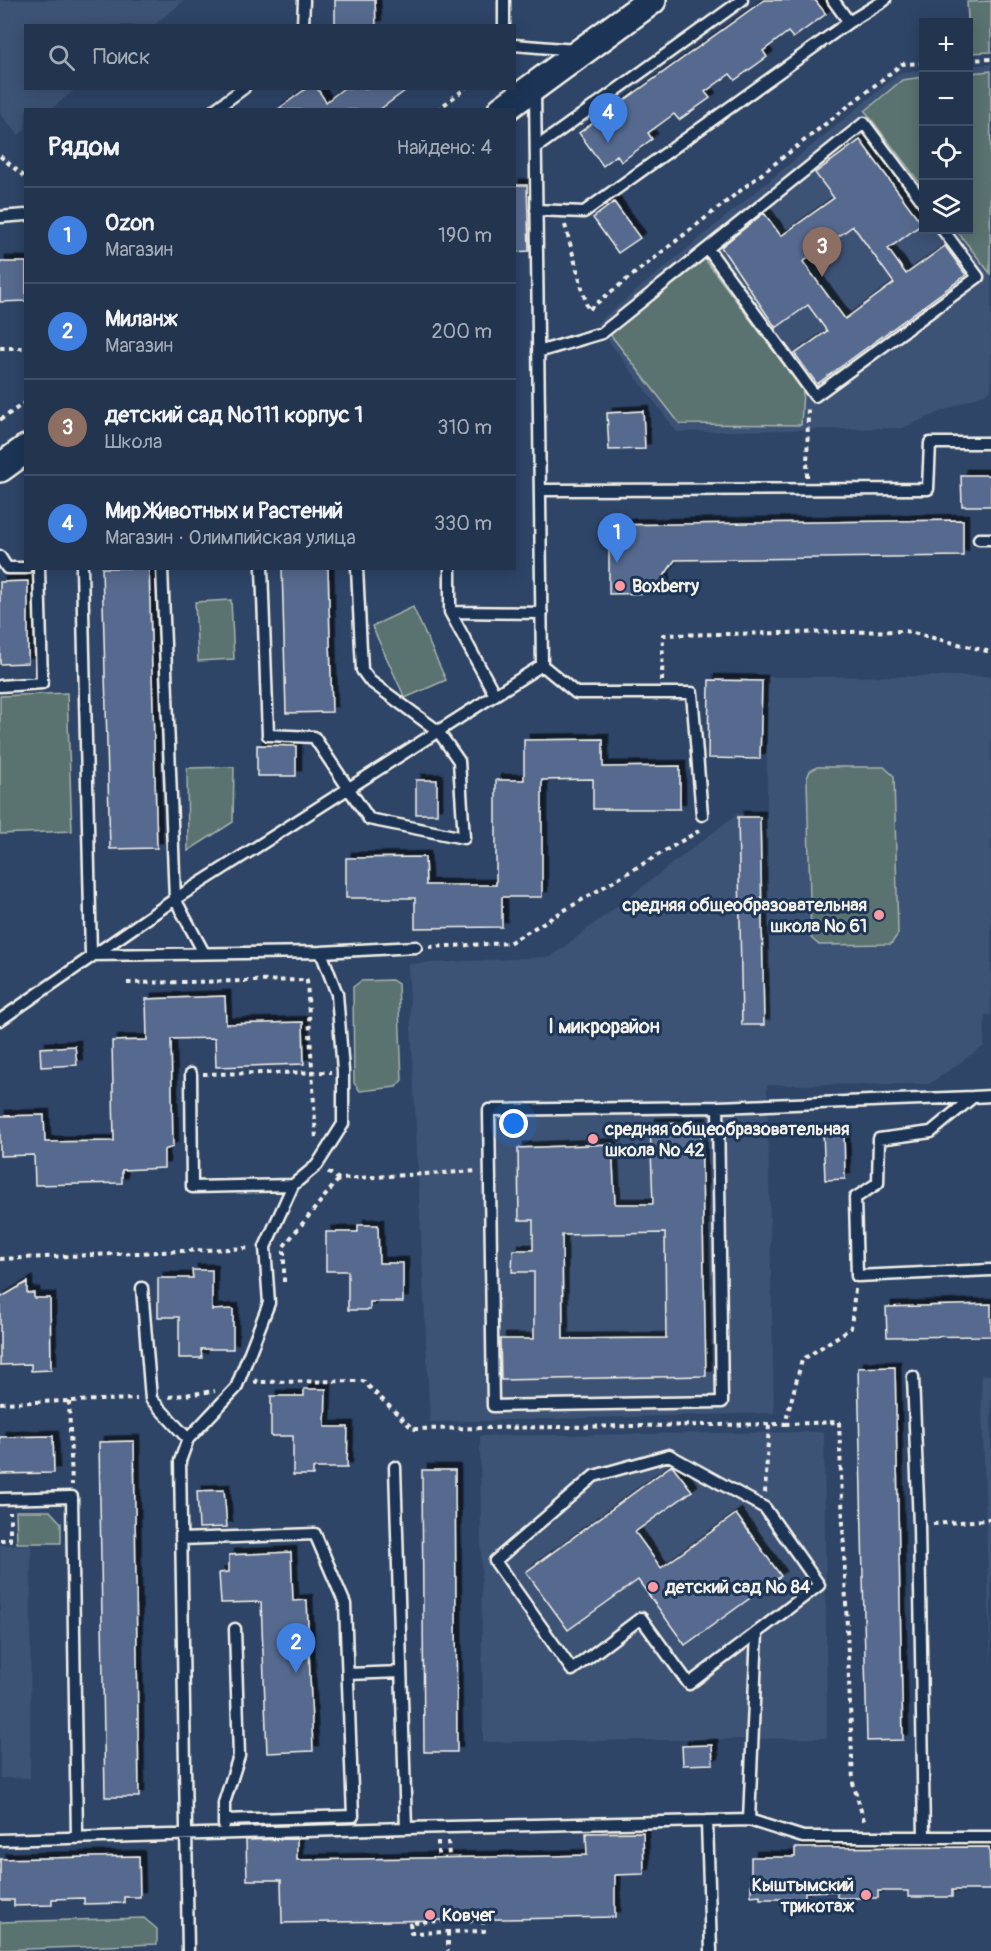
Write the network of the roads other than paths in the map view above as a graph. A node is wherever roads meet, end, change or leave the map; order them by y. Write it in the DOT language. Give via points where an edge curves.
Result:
graph roads {
  1 [pos="304,0"];
  2 [pos="504,0"];
  3 [pos="742,0"];
  4 [pos="833,0"];
  5 [pos="885,0"];
  6 [pos="646,2"];
  7 [pos="849,22"];
  8 [pos="303,24"];
  9 [pos="504,24"];
  10 [pos="516,45"];
  11 [pos="581,51"];
  12 [pos="535,87"];
  13 [pos="241,90"];
  14 [pos="217,108"];
  15 [pos="505,108"];
  16 [pos="537,147"];
  17 [pos="919,196"];
  18 [pos="536,210"];
  19 [pos="24,215"];
  20 [pos="0,217"];
  21 [pos="946,234"];
  22 [pos="708,249"];
  23 [pos="538,352"];
  24 [pos="991,443"];
  25 [pos="24,450"];
  26 [pos="0,468"];
  27 [pos="540,490"];
  28 [pos="979,539"];
  29 [pos="991,539"];
  30 [pos="0,557"];
  31 [pos="24,568"];
  32 [pos="39,570"];
  33 [pos="82,570"];
  34 [pos="162,570"];
  35 [pos="262,570"];
  36 [pos="357,570"];
  37 [pos="450,570"];
  38 [pos="450,612"];
  39 [pos="542,613"];
  40 [pos="542,664"];
  41 [pos="0,686"];
  42 [pos="495,694"];
  43 [pos="438,731"];
  44 [pos="348,789"];
  45 [pos="702,815"];
  46 [pos="175,899"];
  47 [pos="416,947"];
  48 [pos="321,952"];
  49 [pos="204,953"];
  50 [pos="91,955"];
  51 [pos="0,1020"];
  52 [pos="191,1074"];
  53 [pos="973,1096"];
  54 [pos="991,1096"];
  55 [pos="718,1107"];
  56 [pos="293,1185"];
  57 [pos="991,1270"];
  58 [pos="142,1288"];
  59 [pos="913,1377"];
  60 [pos="188,1439"];
  61 [pos="396,1467"];
  62 [pos="5,1499"];
  63 [pos="181,1539"];
  64 [pos="235,1629"];
  65 [pos="757,1632"];
  66 [pos="401,1672"];
  67 [pos="348,1674"];
  68 [pos="224,1820"];
  69 [pos="749,1820"];
  70 [pos="707,1821"];
  71 [pos="406,1828"];
  72 [pos="224,1834"];
  73 [pos="185,1835"];
  74 [pos="77,1837"];
  75 [pos="924,1837"];
  76 [pos="991,1837"];
  77 [pos="0,1840"];
  78 [pos="188,1951"];
  79 [pos="711,1951"];
  1 -- 8 [label="lane"];
  2 -- 9 [label="lane"];
  3 -- 16 [label="lane"];
  4 -- 7 [label="lane"];
  5 -- 7 [label="lane"];
  6 -- 11 [label="street"];
  7 -- 18 [label="lane" via="584,212"];
  10 -- 11 [label="lane"];
  11 -- 12 [label="street"];
  12 -- 15 [label="street"];
  12 -- 16 [label="lane"];
  13 -- 14 [label="lane"];
  16 -- 18 [label="lane"];
  17 -- 22 [label="lane" via="864,123"];
  18 -- 23 [label="lane"];
  19 -- 20 [label="lane"];
  21 -- 22 [label="lane" via="978,277 814,396"];
  22 -- 23 [label="lane" via="602,333"];
  23 -- 27 [label="lane"];
  24 -- 27 [label="lane" via="930,443 928,489"];
  25 -- 26 [label="street"];
  27 -- 39 [label="lane"];
  28 -- 29 [label="lane"];
  30 -- 31 [label="lane" via="7,568"];
  32 -- 41 [label="lane" via="42,683"];
  33 -- 50 [label="lane"];
  34 -- 46 [label="lane"];
  35 -- 44 [label="lane" via="268,735 314,737"];
  36 -- 43 [label="lane" via="362,670 370,681"];
  37 -- 38 [label="lane"];
  38 -- 39 [label="lane"];
  38 -- 42 [label="lane"];
  39 -- 40 [label="lane"];
  40 -- 42 [label="lane"];
  40 -- 45 [label="lane" via="576,693 692,693"];
  42 -- 43 [label="lane"];
  43 -- 44 [label="lane"];
  43 -- 44 [label="lane" via="459,761 464,838 369,819"];
  44 -- 46 [label="lane"];
  46 -- 49 [label="lane"];
  46 -- 50 [label="lane"];
  47 -- 48 [label="lane"];
  48 -- 49 [label="lane"];
  48 -- 56 [label="lane" via="337,994 343,1124 317,1165"];
  49 -- 50 [label="lane"];
  50 -- 51 [label="lane"];
  52 -- 56 [label="lane" via="192,1187"];
  53 -- 54 [label="lane"];
  53 -- 55 [label="lane"];
  53 -- 57 [label="lane" via="931,1132 879,1139 878,1183 855,1198 857,1276"];
  55 -- 55 [label="lane" via="489,1110 494,1406 722,1402"];
  56 -- 60 [label="lane" via="265,1247 269,1303 236,1388"];
  58 -- 60 [label="lane" via="151,1399"];
  59 -- 75 [label="lane"];
  60 -- 63 [label="lane" via="180,1461"];
  61 -- 66 [label="lane"];
  62 -- 74 [label="lane" via="72,1497"];
  63 -- 67 [label="lane" via="315,1533 345,1604"];
  63 -- 73 [label="lane"];
  64 -- 68 [label="lane" via="239,1756 224,1803"];
  65 -- 65 [label="lane" via="689,1683 641,1618 572,1670 495,1561 594,1476 669,1455 765,1508 819,1585"];
  65 -- 69 [label="lane"];
  66 -- 67 [label="lane"];
  66 -- 71 [label="lane"];
  67 -- 68 [label="lane" via="353,1816"];
  68 -- 72 [label="lane"];
  69 -- 70 [label="lane"];
  69 -- 75 [label="lane" via="803,1837"];
  70 -- 71 [label="lane"];
  70 -- 79 [label="lane"];
  71 -- 72 [label="lane"];
  72 -- 73 [label="lane"];
  73 -- 74 [label="lane"];
  73 -- 78 [label="lane"];
  74 -- 77 [label="lane"];
  75 -- 76 [label="lane"];
}
